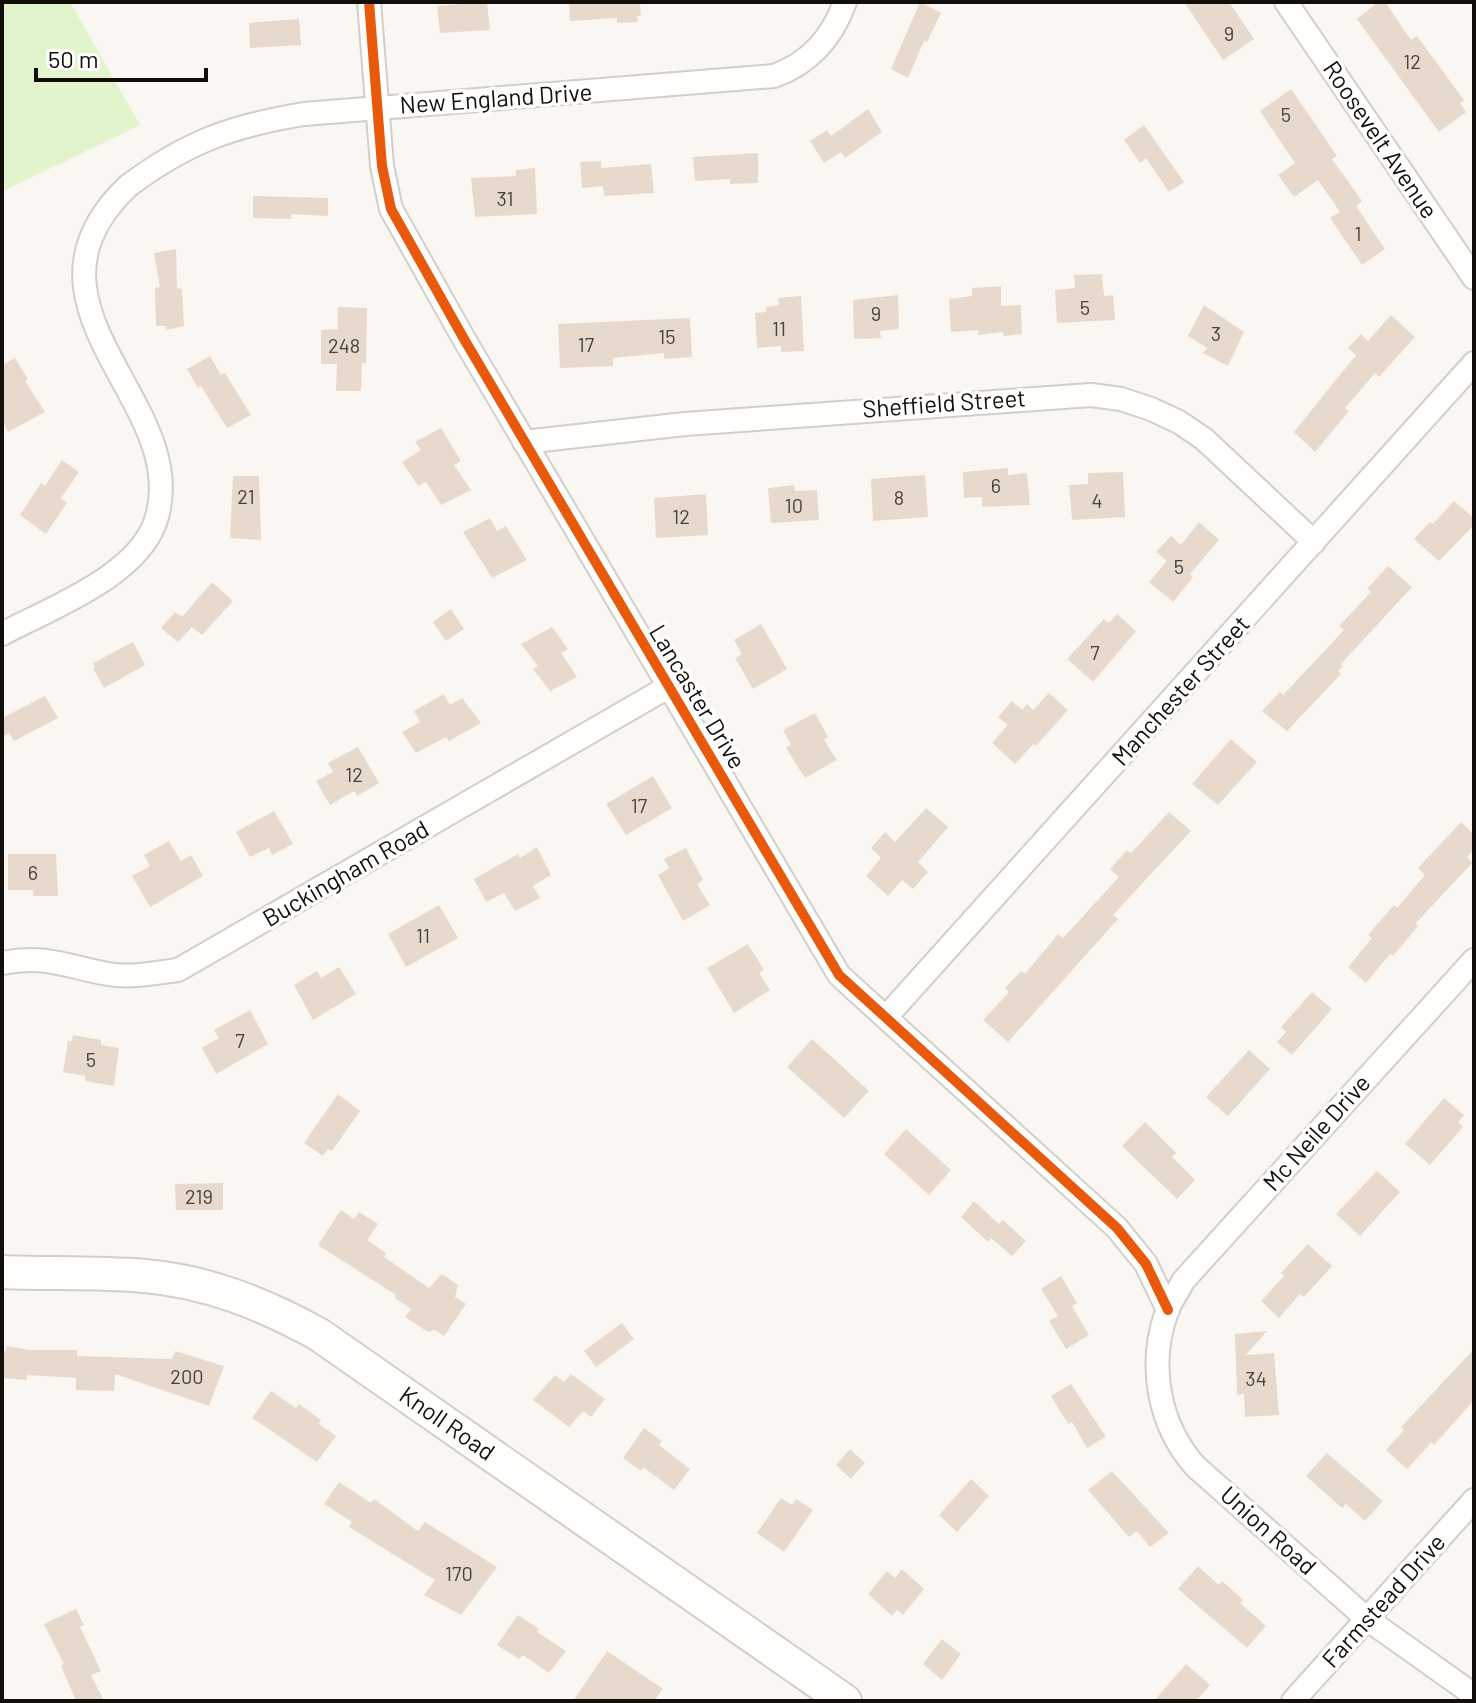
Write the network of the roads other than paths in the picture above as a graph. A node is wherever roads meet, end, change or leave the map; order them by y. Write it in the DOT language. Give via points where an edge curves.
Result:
graph roads {
  1 [pos="369,2"];
  2 [pos="845,2"];
  3 [pos="1286,2"];
  4 [pos="377,108"];
  5 [pos="1474,278"];
  6 [pos="1474,363"];
  7 [pos="524,442"];
  8 [pos="1314,542"];
  9 [pos="2,634"];
  10 [pos="668,687"];
  11 [pos="1474,960"];
  12 [pos="2,963"];
  13 [pos="886,1017"];
  14 [pos="2,1272"];
  15 [pos="1168,1310"];
  16 [pos="1474,1500"];
  17 [pos="1367,1619"];
  18 [pos="1474,1695"];
  19 [pos="845,1701"];
  20 [pos="1293,1701"];
  1 -- 4 [label="street, Lancaster Drive"];
  2 -- 4 [label="street, New England Drive" via="814,53 774,76"];
  3 -- 5 [label="street, Roosevelt Avenue"];
  4 -- 7 [label="street, Lancaster Drive" via="391,209"];
  4 -- 9 [label="street, New England Drive" via="258,121 213,135 154,167 89,220 76,242 70,272 75,318 151,448 160,481 155,523 140,551 109,577"];
  6 -- 8 [label="street, Manchester Street"];
  7 -- 8 [label="street, Sheffield Street" via="685,424 1091,395 1121,399 1179,422"];
  7 -- 10 [label="street, Lancaster Drive"];
  8 -- 13 [label="street, Manchester Street"];
  10 -- 12 [label="street, Buckingham Road" via="178,970 110,975 38,959"];
  10 -- 13 [label="street, Lancaster Drive" via="839,975"];
  11 -- 15 [label="street, Mc Neile Drive" via="1183,1281"];
  13 -- 15 [label="street, Lancaster Drive" via="1117,1228 1146,1264"];
  14 -- 19 [label="street, Knoll Road" via="193,1283 277,1312 318,1334"];
  15 -- 17 [label="street, Union Road" via="1158,1384 1176,1442 1195,1466"];
  16 -- 17 [label="street, Farmstead Drive"];
  17 -- 18 [label="street, Union Road"];
  17 -- 20 [label="street, Farmstead Drive"];
}
